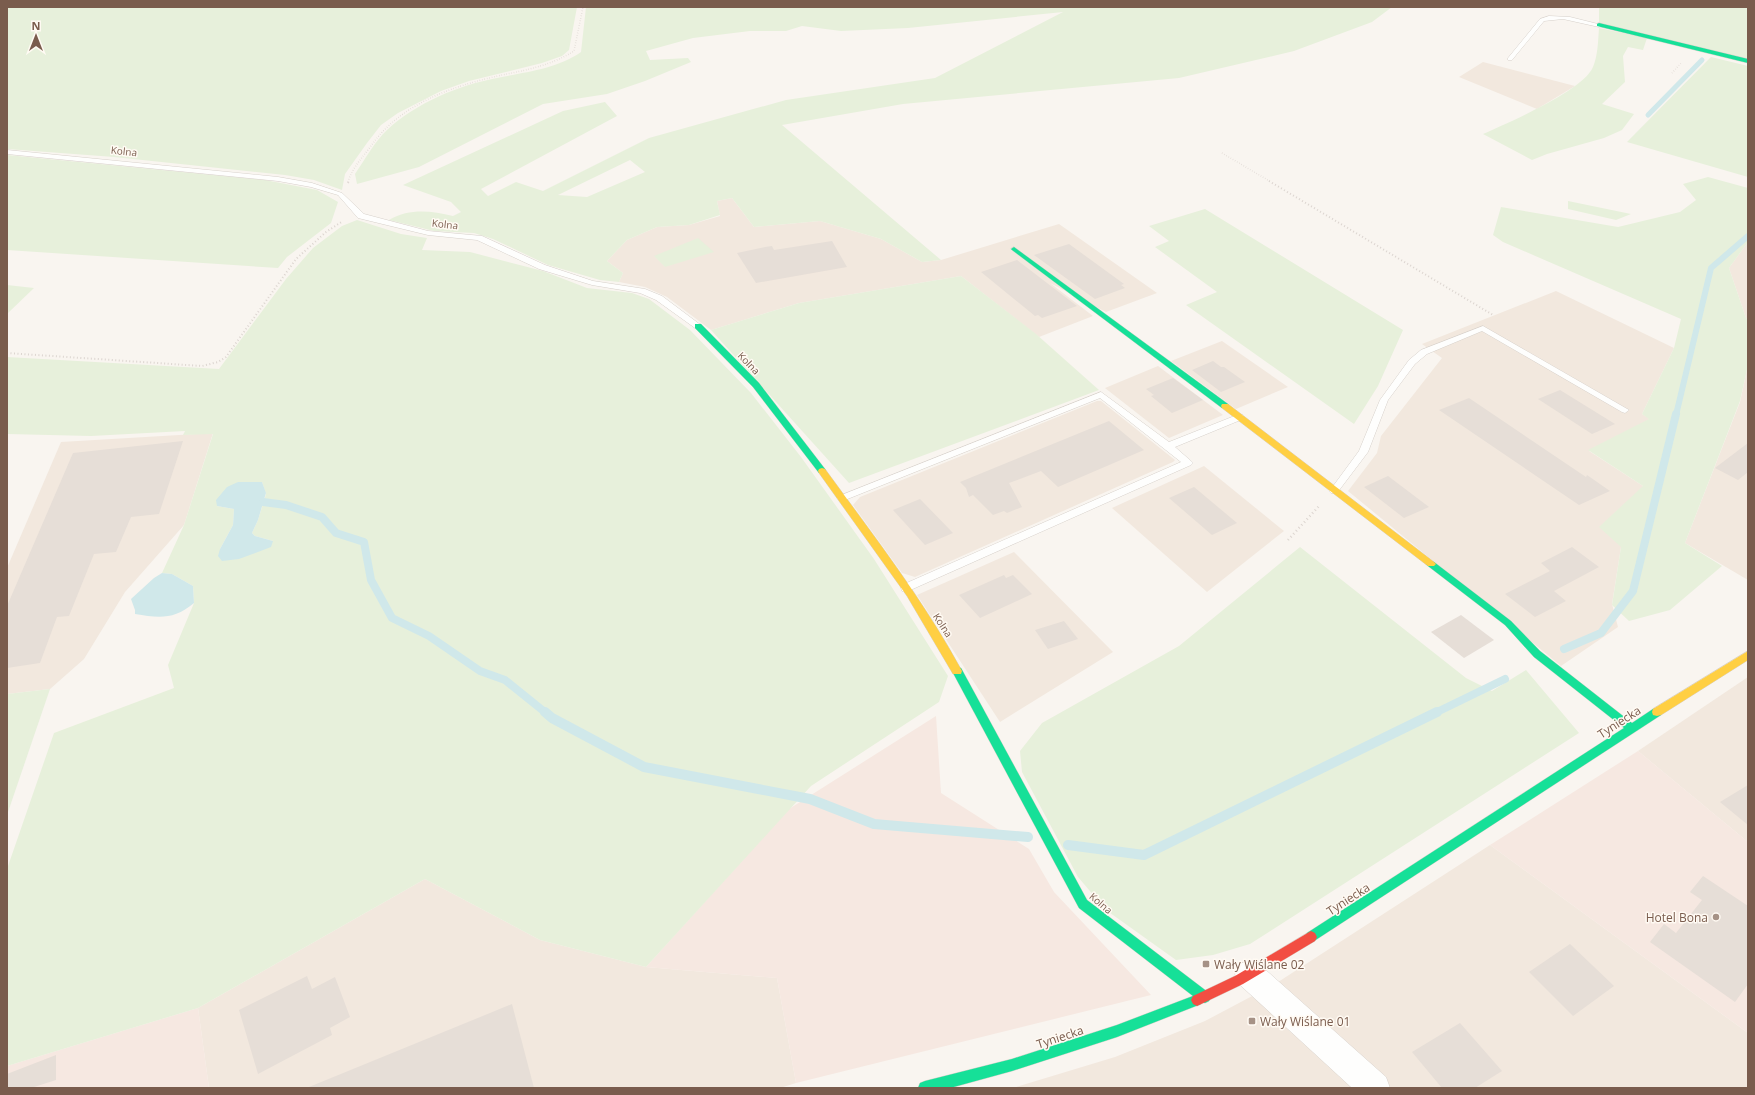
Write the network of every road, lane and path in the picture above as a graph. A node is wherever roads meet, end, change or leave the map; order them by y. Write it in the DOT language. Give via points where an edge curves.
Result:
graph roads {
  1 [pos="583,7"];
  2 [pos="1599,26"];
  3 [pos="1510,59"];
  4 [pos="1748,62"];
  5 [pos="7,152"];
  6 [pos="1222,153"];
  7 [pos="344,197"];
  8 [pos="360,216"];
  9 [pos="1014,249"];
  10 [pos="698,326"];
  11 [pos="1481,329"];
  12 [pos="7,353"];
  13 [pos="1625,410"];
  14 [pos="1240,417"];
  15 [pos="1168,446"];
  16 [pos="1334,491"];
  17 [pos="842,498"];
  18 [pos="1288,540"];
  19 [pos="906,588"];
  20 [pos="1748,655"];
  21 [pos="1631,728"];
  22 [pos="1250,974"];
  23 [pos="1205,997"];
  24 [pos="925,1088"];
  25 [pos="1375,1088"];
  1 -- 7 [label="path" via="574,52 566,58 531,69 475,81 442,92 402,114 384,129 350,174"];
  2 -- 3 [label="lane" via="1572,19 1550,17 1542,20"];
  2 -- 4 [label="street" via="1645,35"];
  5 -- 7 [label="lane, Kolna" via="278,179 312,185"];
  6 -- 11 [label="path" via="1500,319"];
  7 -- 8 [label="lane, Kolna"];
  8 -- 10 [label="lane, Kolna" via="428,233 479,238 542,267 592,284 642,291 659,298"];
  8 -- 12 [label="path" via="343,221 326,232 296,259 226,357 218,362 202,366"];
  9 -- 14 [label="street"];
  10 -- 17 [label="street, Kolna" via="756,385"];
  11 -- 13 [label="lane"];
  11 -- 16 [label="lane" via="1424,352 1412,362 1384,400 1363,452"];
  14 -- 15 [label="lane"];
  14 -- 16 [label="street"];
  15 -- 17 [label="lane" via="1101,395"];
  15 -- 19 [label="lane" via="1188,464"];
  16 -- 18 [label="path"];
  16 -- 21 [label="street" via="1508,623 1537,654"];
  17 -- 19 [label="street, Kolna"];
  19 -- 23 [label="street, Kolna" via="946,650 1083,904"];
  20 -- 21 [label="street, Tyniecka"];
  21 -- 22 [label="street, Tyniecka" via="1332,924"];
  22 -- 23 [label="street, Tyniecka"];
  22 -- 25 [label="street"];
  23 -- 24 [label="street, Tyniecka" via="1117,1031 1012,1065"];
}
